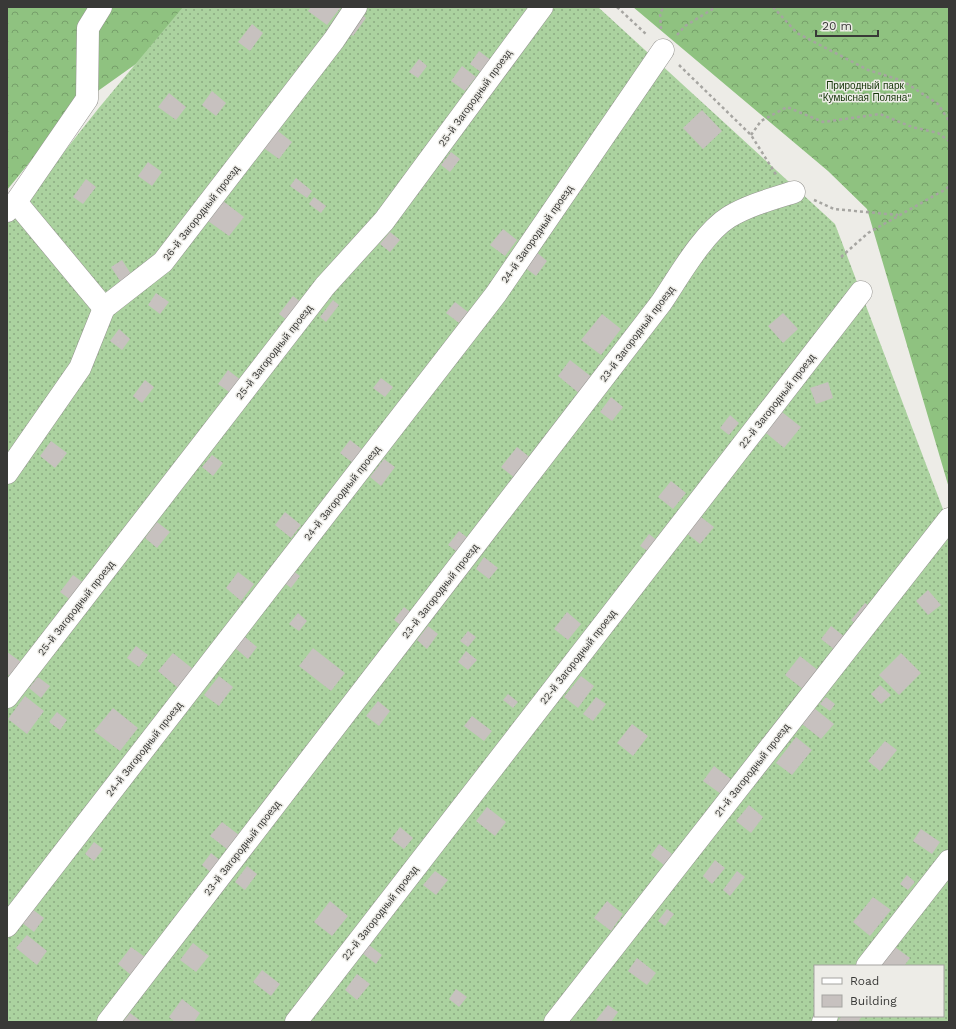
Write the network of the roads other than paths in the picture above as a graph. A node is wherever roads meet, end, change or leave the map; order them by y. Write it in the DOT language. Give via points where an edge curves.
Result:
graph roads {
  1 [pos="101,7"];
  2 [pos="356,7"];
  3 [pos="542,7"];
  4 [pos="663,50"];
  5 [pos="794,192"];
  6 [pos="12,207"];
  7 [pos="861,292"];
  8 [pos="104,308"];
  9 [pos="7,473"];
  10 [pos="949,519"];
  11 [pos="7,697"];
  12 [pos="949,861"];
  13 [pos="7,926"];
  14 [pos="868,965"];
  15 [pos="108,1022"];
  16 [pos="296,1022"];
  17 [pos="555,1022"];
  1 -- 6 [label="lane" via="88,28 87,99"];
  2 -- 8 [label="lane, 26-й Загородный проезд" via="334,40 163,262"];
  3 -- 11 [label="lane, 25-й Загородный проезд" via="384,221 325,286"];
  4 -- 13 [label="lane, 24-й Загородный проезд" via="496,294"];
  5 -- 15 [label="lane, 23-й Загородный проезд" via="758,204 728,218 711,232 656,310"];
  6 -- 8 [label="lane"];
  7 -- 16 [label="lane, 22-й Загородный проезд"];
  8 -- 9 [label="lane" via="80,368"];
  10 -- 17 [label="lane, 21-й Загородный проезд"];
  12 -- 14 [label="lane"];
}
